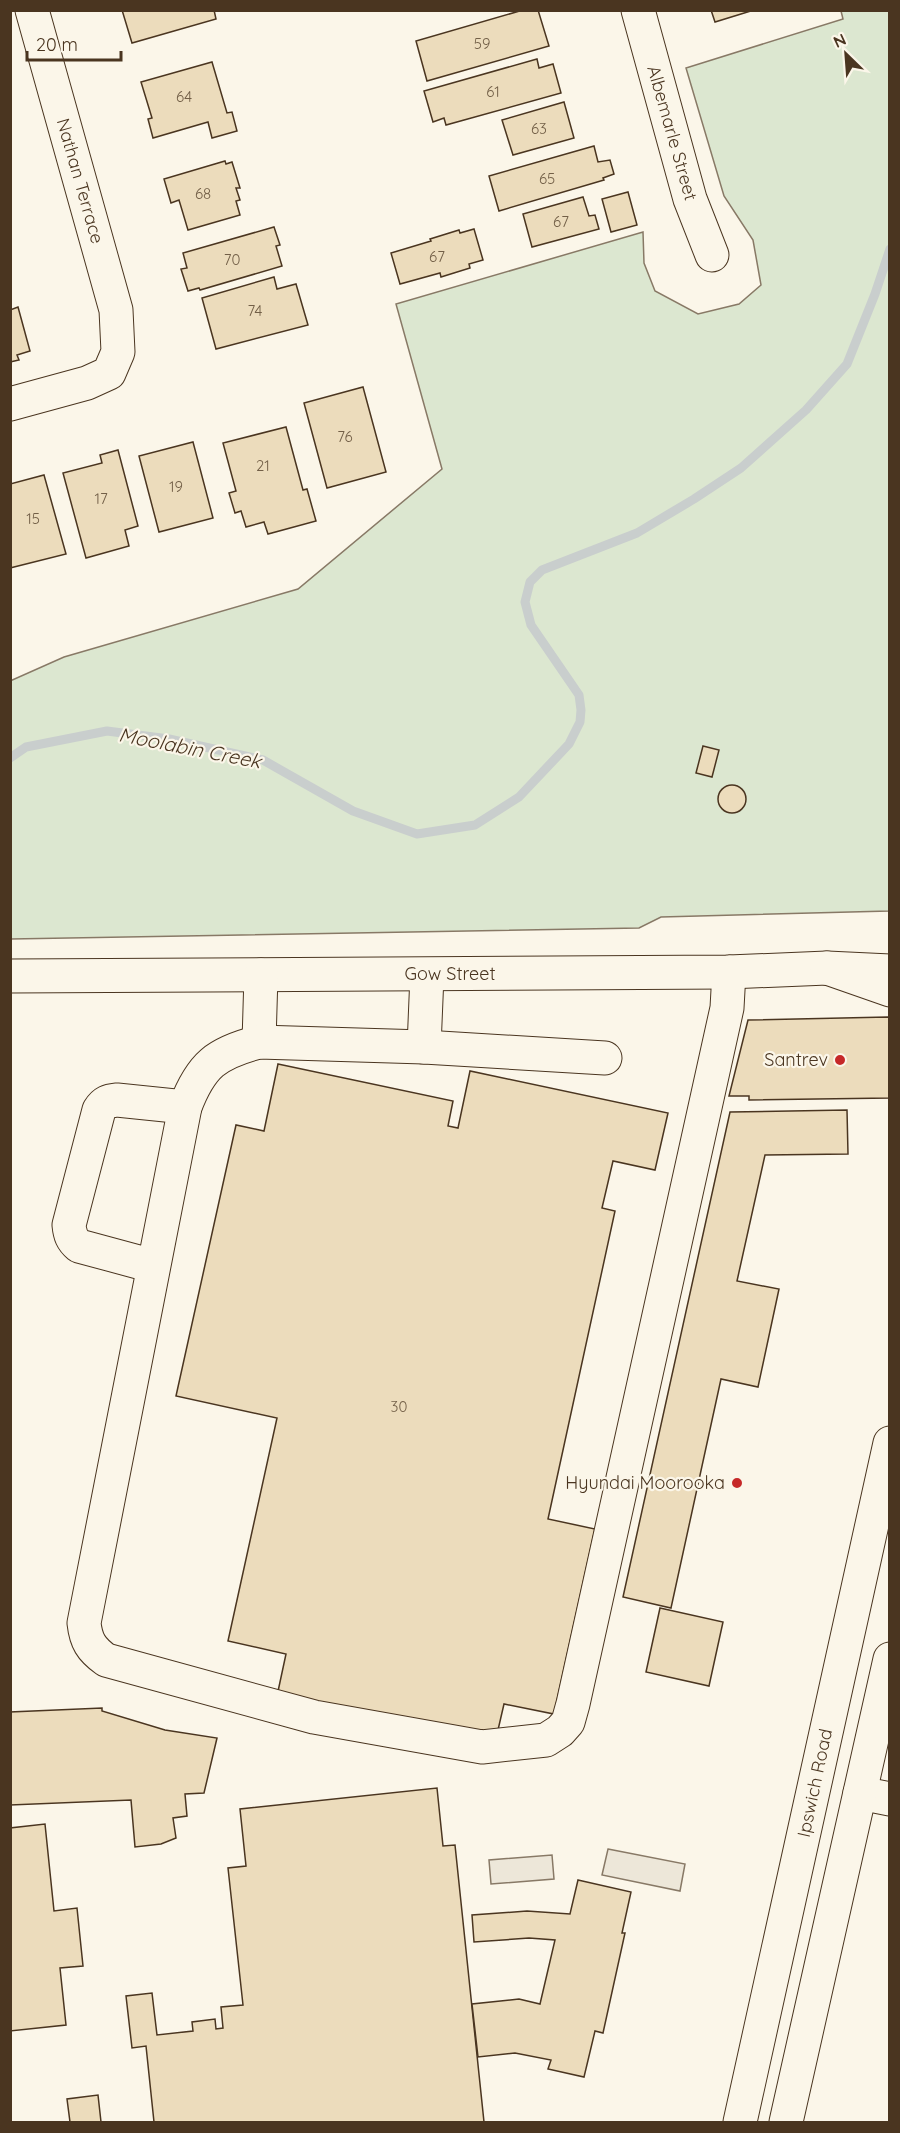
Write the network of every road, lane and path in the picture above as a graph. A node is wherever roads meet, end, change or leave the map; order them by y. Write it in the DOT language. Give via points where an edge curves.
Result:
graph roads {
  1 [pos="32,10"];
  2 [pos="638,10"];
  3 [pos="711,255"];
  4 [pos="10,405"];
  5 [pos="827,968"];
  6 [pos="890,971"];
  7 [pos="729,972"];
  8 [pos="261,975"];
  9 [pos="427,975"];
  10 [pos="10,976"];
  11 [pos="890,990"];
  12 [pos="259,1042"];
  13 [pos="424,1047"];
  14 [pos="605,1058"];
  15 [pos="185,1107"];
  16 [pos="153,1266"];
  17 [pos="890,1443"];
  18 [pos="890,1659"];
  19 [pos="875,1796"];
  20 [pos="740,2122"];
  21 [pos="786,2122"];
  1 -- 4 [label="main road, Nathan Terrace" via="116,310 118,352 109,373"];
  2 -- 3 [label="main road, Albemarle Street" via="690,199"];
  5 -- 6 [label="main road, Gow Street"];
  5 -- 7 [label="main road, Gow Street"];
  5 -- 11 [label="main road"];
  7 -- 9 [label="main road, Gow Street"];
  7 -- 16 [label="main road" via="727,1008 573,1704 564,1726 546,1740 482,1747 314,1717 106,1660 92,1650 84,1623"];
  8 -- 9 [label="main road, Gow Street"];
  8 -- 10 [label="main road, Gow Street"];
  8 -- 12 [label="main road"];
  9 -- 13 [label="main road"];
  12 -- 13 [label="main road"];
  12 -- 15 [label="main road" via="236,1048 207,1067 194,1083"];
  13 -- 14 [label="main road"];
  15 -- 16 [label="main road"];
  15 -- 16 [label="main road" via="117,1100 103,1104 69,1225 70,1235 80,1246"];
  17 -- 20 [label="main road, Ipswich Road"];
  18 -- 19 [label="main road"];
  19 -- 21 [label="main road"];
}
